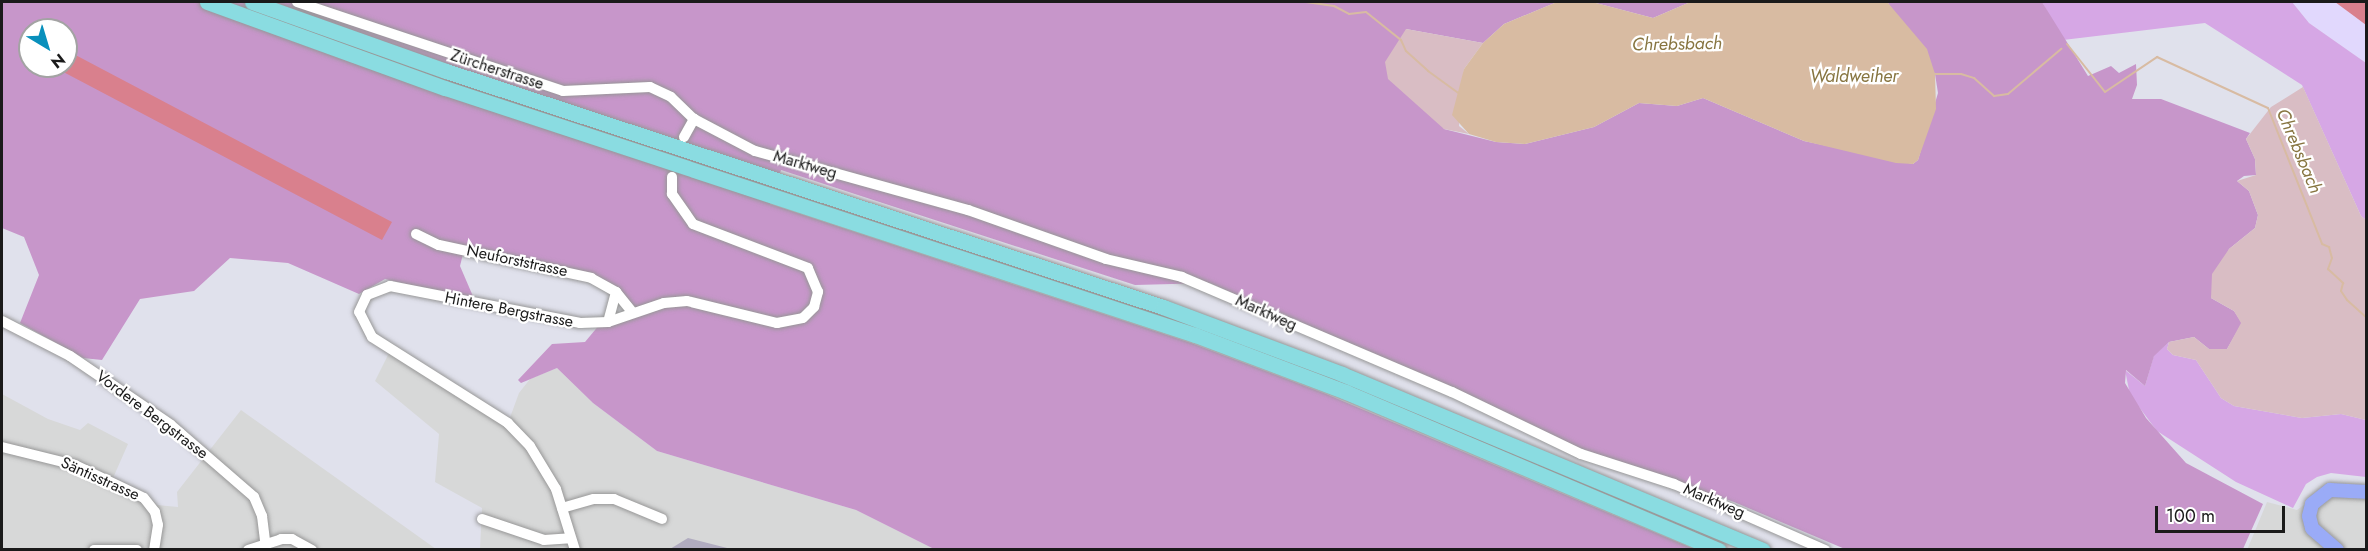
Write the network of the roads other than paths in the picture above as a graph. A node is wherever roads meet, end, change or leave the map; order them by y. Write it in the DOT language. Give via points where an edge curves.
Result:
graph roads {
  1 [pos="207,2"];
  2 [pos="252,2"];
  3 [pos="297,2"];
  4 [pos="694,119"];
  5 [pos="684,137"];
  6 [pos="672,177"];
  7 [pos="416,234"];
  8 [pos="616,292"];
  9 [pos="633,313"];
  10 [pos="2,321"];
  11 [pos="608,322"];
  12 [pos="2,447"];
  13 [pos="2367,492"];
  14 [pos="562,508"];
  15 [pos="482,519"];
  16 [pos="662,519"];
  17 [pos="570,538"];
  18 [pos="265,541"];
  19 [pos="94,549"];
  20 [pos="137,549"];
  21 [pos="154,549"];
  22 [pos="248,549"];
  23 [pos="312,549"];
  24 [pos="575,549"];
  25 [pos="1719,549"];
  26 [pos="1763,549"];
  27 [pos="1825,549"];
  28 [pos="2337,549"];
  1 -- 25 [label="highway" via="468,95 1195,335 1346,392"];
  2 -- 26 [label="highway" via="446,71 1163,307 1342,374"];
  3 -- 4 [label="street, Zürcherstrasse" via="563,91 650,87 671,97"];
  4 -- 5 [label="street"];
  4 -- 27 [label="street, Marktweg" via="755,151 968,210 1106,259 1160,269 1194,281 1452,392 1581,454 1674,484"];
  6 -- 9 [label="street, Hintere Bergstrasse" via="672,194 693,224 795,260 808,268 818,292 813,307 803,318 791,322 777,323 687,301 664,303"];
  7 -- 8 [label="street, Neuforststrasse" via="440,245 584,276"];
  8 -- 9 [label="street, Neuforststrasse"];
  8 -- 11 [label="street"];
  9 -- 11 [label="street, Hintere Bergstrasse"];
  10 -- 18 [label="street, Vordere Bergstrasse" via="79,361 171,425 254,497 262,516"];
  11 -- 14 [label="street, Hintere Bergstrasse" via="561,320 390,286 367,296 359,312 372,337 508,423 544,466"];
  12 -- 21 [label="street, Säntisstrasse" via="75,465 144,498 155,512 158,525"];
  13 -- 28 [label="main road" via="2330,490 2312,504 2312,528"];
  14 -- 16 [label="street" via="594,499 614,499"];
  14 -- 17 [label="street, Hintere Bergstrasse"];
  15 -- 17 [label="street" via="544,540"];
  17 -- 24 [label="street, Hintere Bergstrasse"];
  18 -- 22 [label="street"];
  18 -- 23 [label="street" via="292,539"];
  19 -- 20 [label="street"];
}
